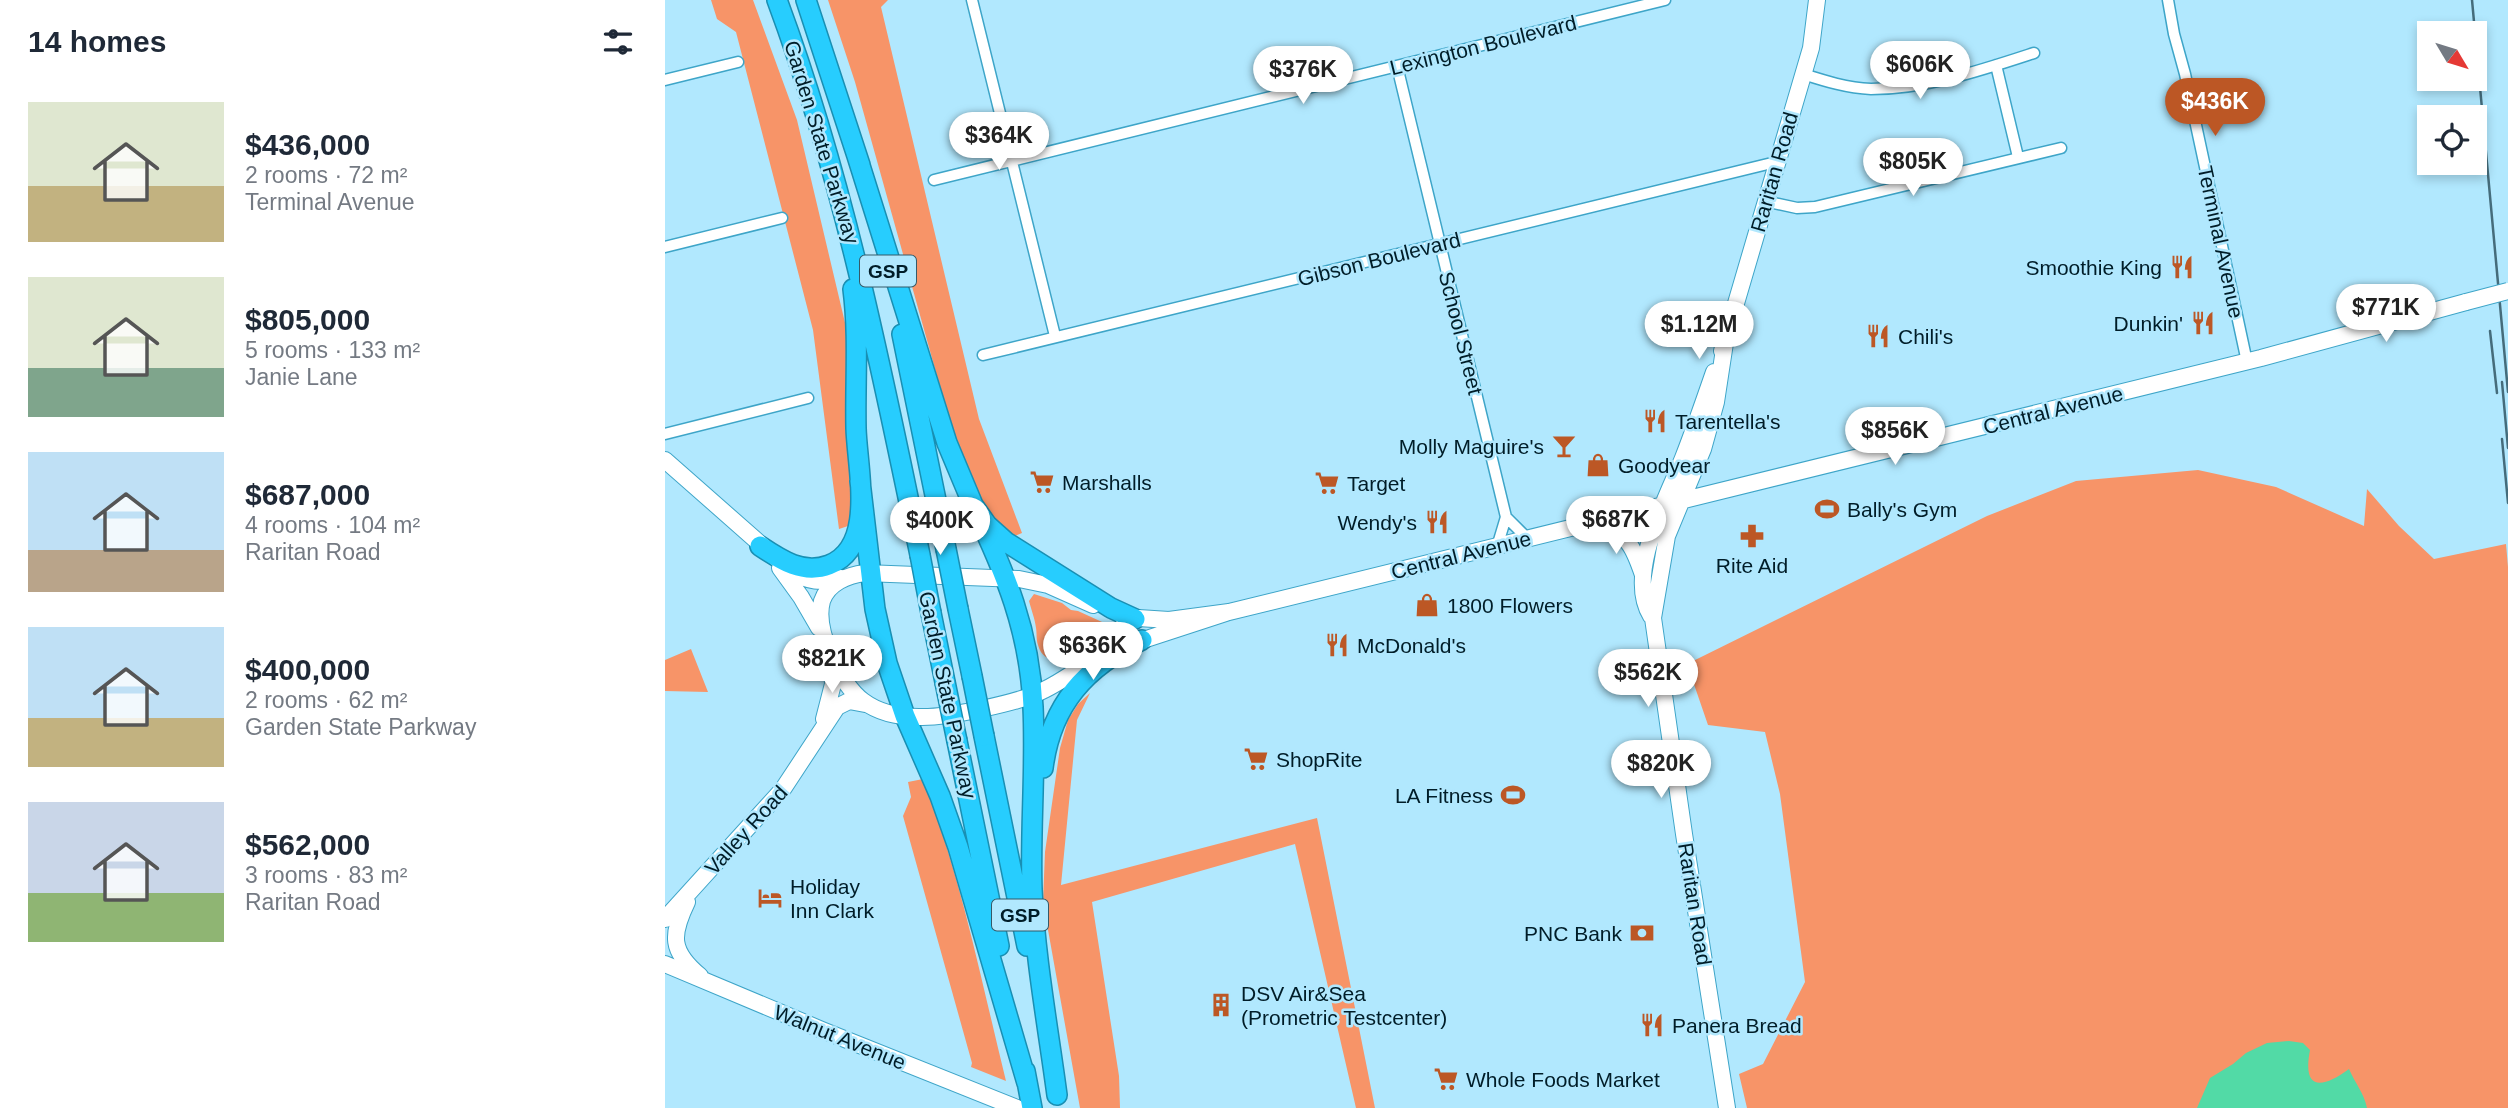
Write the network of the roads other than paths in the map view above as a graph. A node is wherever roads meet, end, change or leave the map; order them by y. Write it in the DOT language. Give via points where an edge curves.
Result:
graph roads {
  1 [pos="777,0"];
  2 [pos="806,0"];
  3 [pos="972,0"];
  4 [pos="1665,0"];
  5 [pos="1817,0"];
  6 [pos="2168,0"];
  7 [pos="2034,54"];
  8 [pos="738,62"];
  9 [pos="1996,65"];
  10 [pos="1397,66"];
  11 [pos="1803,74"];
  12 [pos="665,80"];
  13 [pos="2061,148"];
  14 [pos="857,156"];
  15 [pos="2018,157"];
  16 [pos="1013,162"];
  17 [pos="1776,162"];
  18 [pos="832,168"];
  19 [pos="934,180"];
  20 [pos="1764,201"];
  21 [pos="782,218"];
  22 [pos="1440,244"];
  23 [pos="665,247"];
  24 [pos="2508,291"];
  25 [pos="1055,337"];
  26 [pos="1725,343"];
  27 [pos="983,355"];
  28 [pos="2247,362"];
  29 [pos="808,398"];
  30 [pos="665,433"];
  31 [pos="665,460"];
  32 [pos="1699,462"];
  33 [pos="860,481"];
  34 [pos="1728,489"];
  35 [pos="1682,500"];
  36 [pos="973,505"];
  37 [pos="1662,505"];
  38 [pos="1506,517"];
  39 [pos="1601,522"];
  40 [pos="1528,539"];
  41 [pos="760,547"];
  42 [pos="1497,547"];
  43 [pos="872,573"];
  44 [pos="850,576"];
  45 [pos="1007,578"];
  46 [pos="1644,580"];
  47 [pos="1229,612"];
  48 [pos="1653,618"];
  49 [pos="1135,619"];
  50 [pos="1142,640"];
  51 [pos="830,651"];
  52 [pos="1033,695"];
  53 [pos="871,707"];
  54 [pos="905,716"];
  55 [pos="819,734"];
  56 [pos="1034,803"];
  57 [pos="698,884"];
  58 [pos="665,919"];
  59 [pos="665,964"];
  60 [pos="714,985"];
  61 [pos="1027,1083"];
  62 [pos="1058,1102"];
  63 [pos="1017,1108"];
  64 [pos="1032,1108"];
  65 [pos="1727,1108"];
  1 -- 18 [label="highway, Garden State Parkway / GSP"];
  2 -- 14 [label="highway, Garden State Parkway / GSP"];
  3 -- 16 [label="street"];
  4 -- 10 [label="street, Lexington Boulevard"];
  5 -- 11 [label="main road, Raritan Road"];
  6 -- 28 [label="street, Terminal Avenue"];
  7 -- 9 [label="street"];
  8 -- 12 [label="street"];
  9 -- 11 [label="street" via="1909,87 1869,89"];
  9 -- 15 [label="street"];
  10 -- 16 [label="street, Lexington Boulevard"];
  10 -- 22 [label="street, School Street"];
  11 -- 17 [label="main road, Raritan Road"];
  13 -- 15 [label="street"];
  14 -- 36 [label="highway" via="947,443"];
  14 -- 62 [label="highway, Garden State Parkway / GSP, bridge" via="898,313"];
  15 -- 20 [label="street" via="1815,207"];
  16 -- 19 [label="street, Lexington Boulevard"];
  16 -- 25 [label="street"];
  17 -- 20 [label="main road, Raritan Road"];
  17 -- 22 [label="street, Gibson Boulevard"];
  18 -- 33 [label="highway" via="855,310"];
  18 -- 61 [label="highway, Garden State Parkway / GSP, bridge" via="876,344"];
  20 -- 26 [label="main road, Raritan Road"];
  21 -- 23 [label="street"];
  22 -- 25 [label="street, Gibson Boulevard"];
  22 -- 38 [label="street, School Street"];
  24 -- 28 [label="main road, Central Avenue, bridge"];
  25 -- 27 [label="street, Gibson Boulevard"];
  26 -- 32 [label="main road, Raritan Road" via="1716,402"];
  26 -- 37 [label="main road, Raritan Road"];
  28 -- 34 [label="main road, Central Avenue"];
  29 -- 30 [label="street"];
  31 -- 41 [label="main road"];
  32 -- 34 [label="main road" via="1703,473"];
  32 -- 35 [label="main road, Raritan Road"];
  33 -- 41 [label="highway" via="855,541 835,562 805,569"];
  33 -- 43 [label="highway"];
  34 -- 35 [label="main road, Central Avenue"];
  35 -- 37 [label="main road, Central Avenue"];
  35 -- 48 [label="main road, Raritan Road" via="1664,546"];
  36 -- 45 [label="highway"];
  36 -- 49 [label="highway" via="1001,538"];
  37 -- 39 [label="main road, Central Avenue"];
  37 -- 46 [label="main road, Raritan Road" via="1650,540"];
  38 -- 40 [label="street"];
  38 -- 42 [label="street"];
  39 -- 40 [label="main road, Central Avenue"];
  39 -- 46 [label="main road" via="1628,541"];
  40 -- 42 [label="main road, Central Avenue"];
  41 -- 44 [label="main road" via="808,579 825,582"];
  41 -- 51 [label="main road" via="801,597"];
  42 -- 47 [label="main road, Central Avenue"];
  43 -- 44 [label="main road, Central Avenue"];
  43 -- 45 [label="main road, Central Avenue"];
  43 -- 54 [label="highway" via="879,633"];
  44 -- 51 [label="main road, Central Avenue" via="834,586 823,601 821,617"];
  45 -- 49 [label="main road, Central Avenue" via="1048,585"];
  45 -- 52 [label="highway" via="1025,640"];
  46 -- 48 [label="main road, Raritan Road" via="1645,603"];
  47 -- 49 [label="main road, Central Avenue" via="1194,619"];
  47 -- 50 [label="main road, Central Avenue"];
  48 -- 65 [label="main road, Raritan Road"];
  50 -- 52 [label="main road, Central Avenue" via="1105,653"];
  50 -- 56 [label="highway" via="1095,669 1063,705 1047,741"];
  51 -- 53 [label="main road, Central Avenue" via="849,688"];
  51 -- 55 [label="main road, Valley Road" via="833,684"];
  52 -- 54 [label="main road, Central Avenue" via="933,716"];
  52 -- 56 [label="highway"];
  53 -- 54 [label="main road, Central Avenue"];
  53 -- 55 [label="main road, Valley Road" via="854,701 841,704"];
  54 -- 61 [label="highway" via="955,837"];
  55 -- 57 [label="main road, Valley Road" via="783,789"];
  56 -- 62 [label="highway" via="1033,900"];
  57 -- 58 [label="main road, Valley Road"];
  57 -- 60 [label="main road" via="679,920 675,940 691,968"];
  59 -- 60 [label="main road, Walnut Avenue"];
  60 -- 63 [label="main road, Walnut Avenue"];
  61 -- 64 [label="highway, Garden State Parkway / GSP"];
}
